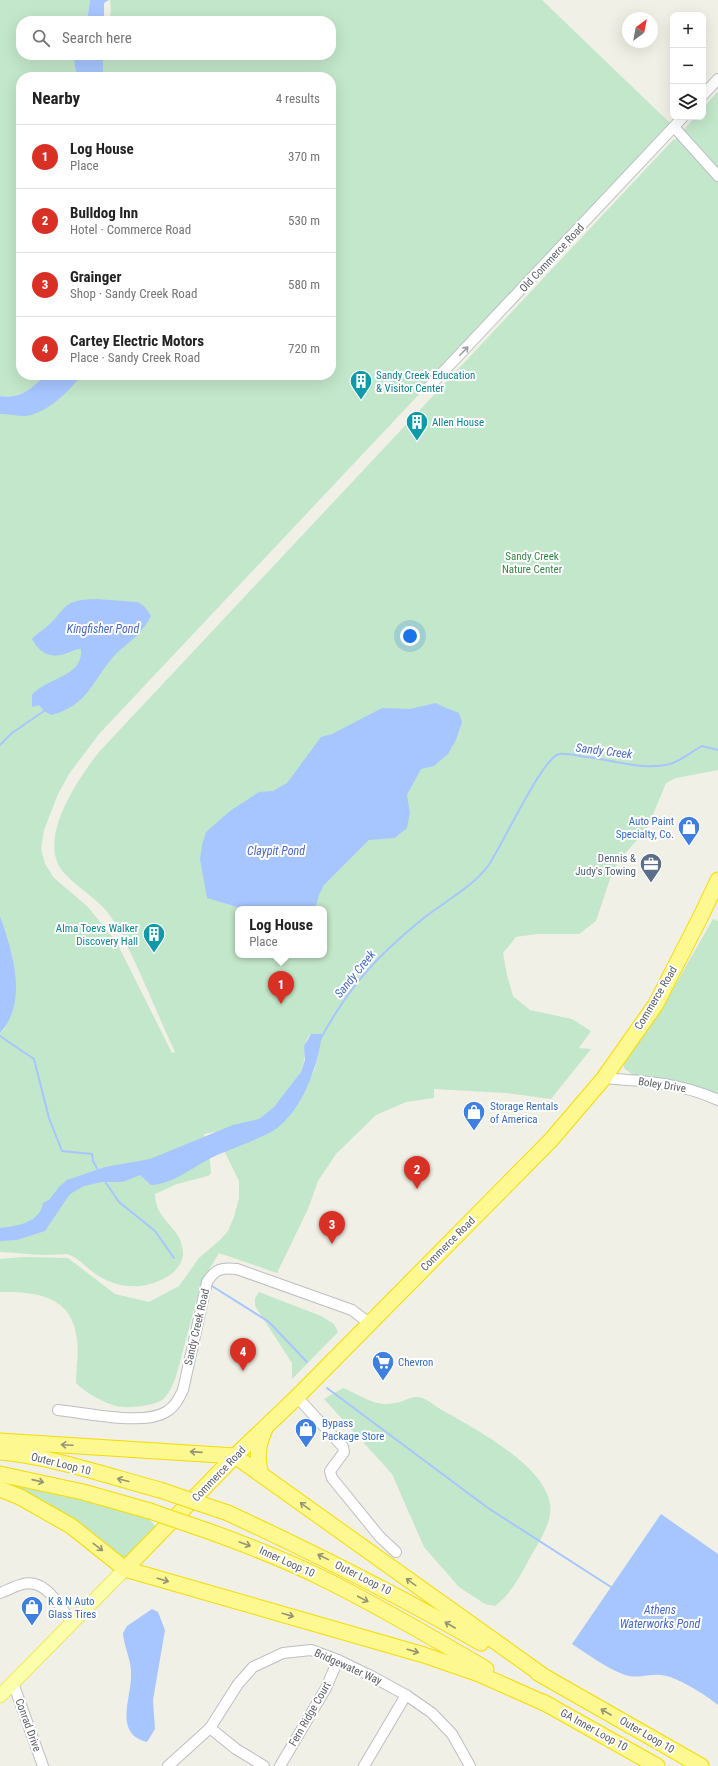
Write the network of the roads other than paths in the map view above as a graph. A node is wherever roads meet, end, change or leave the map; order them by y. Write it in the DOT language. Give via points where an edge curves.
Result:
graph roads {
  1 [pos="718,79"];
  2 [pos="706,92"];
  3 [pos="680,120"];
  4 [pos="674,127"];
  5 [pos="718,176"];
  6 [pos="428,388"];
  7 [pos="718,880"];
  8 [pos="604,1078"];
  9 [pos="718,1100"];
  10 [pos="369,1323"];
  11 [pos="297,1397"];
  12 [pos="58,1410"];
  13 [pos="266,1428"];
  14 [pos="0,1441"];
  15 [pos="0,1452"];
  16 [pos="235,1456"];
  17 [pos="0,1474"];
  18 [pos="261,1474"];
  19 [pos="0,1489"];
  20 [pos="396,1552"];
  21 [pos="125,1569"];
  22 [pos="0,1593"];
  23 [pos="72,1622"];
  24 [pos="338,1660"];
  25 [pos="546,1677"];
  26 [pos="13,1683"];
  27 [pos="406,1695"];
  28 [pos="0,1696"];
  29 [pos="551,1706"];
  30 [pos="210,1728"];
  31 [pos="43,1766"];
  32 [pos="168,1766"];
  33 [pos="264,1766"];
  34 [pos="280,1766"];
  35 [pos="364,1766"];
  36 [pos="470,1766"];
  37 [pos="657,1766"];
  38 [pos="701,1766"];
  1 -- 2 [label="street"];
  3 -- 4 [label="street, Old Commerce Road"];
  4 -- 5 [label="street"];
  6 -- 4 [label="street, Old Commerce Road, one-way"];
  7 -- 8 [label="highway, Commerce Road" via="656,1004"];
  8 -- 9 [label="street, Boley Drive" via="676,1085"];
  8 -- 10 [label="highway, Commerce Road" via="551,1140"];
  10 -- 11 [label="highway, Commerce Road"];
  10 -- 12 [label="street, Sandy Creek Road" via="356,1312 338,1304 237,1269 221,1268 211,1275 207,1282 183,1390 167,1412 144,1419"];
  11 -- 13 [label="highway, Commerce Road"];
  11 -- 20 [label="street" via="343,1447 344,1452 330,1470 332,1478 380,1537"];
  13 -- 16 [label="highway, Commerce Road"];
  13 -- 18 [label="highway" via="258,1451"];
  16 -- 14 [label="highway, one-way"];
  25 -- 15 [label="highway, Outer Loop 10, one-way, bridge" via="408,1600 228,1513 160,1490 88,1470"];
  16 -- 18 [label="highway"];
  16 -- 21 [label="highway, Commerce Road"];
  17 -- 29 [label="highway, Inner Loop 10, one-way, bridge" via="83,1492 257,1549 323,1578 388,1612"];
  25 -- 18 [label="highway, one-way"];
  19 -- 21 [label="highway, one-way" via="20,1497 71,1526"];
  21 -- 23 [label="main road"];
  21 -- 29 [label="highway, one-way" via="424,1655 479,1674"];
  22 -- 23 [label="street" via="33,1583 44,1588"];
  23 -- 26 [label="main road"];
  24 -- 27 [label="street, Bridgewater Way"];
  24 -- 30 [label="street, Bridgewater Way" via="311,1650 283,1653 254,1667 238,1684"];
  24 -- 34 [label="street, Fern Ridge Court" via="326,1688"];
  38 -- 25 [label="highway, Outer Loop 10, one-way"];
  26 -- 28 [label="main road"];
  26 -- 31 [label="street, Conrad Drive"];
  27 -- 35 [label="street"];
  27 -- 36 [label="street, Bridgewater Way" via="432,1712 452,1734"];
  29 -- 37 [label="highway, GA Inner Loop 10"];
  30 -- 32 [label="street, Bridgewater Way"];
  30 -- 33 [label="street" via="236,1749"];
}
